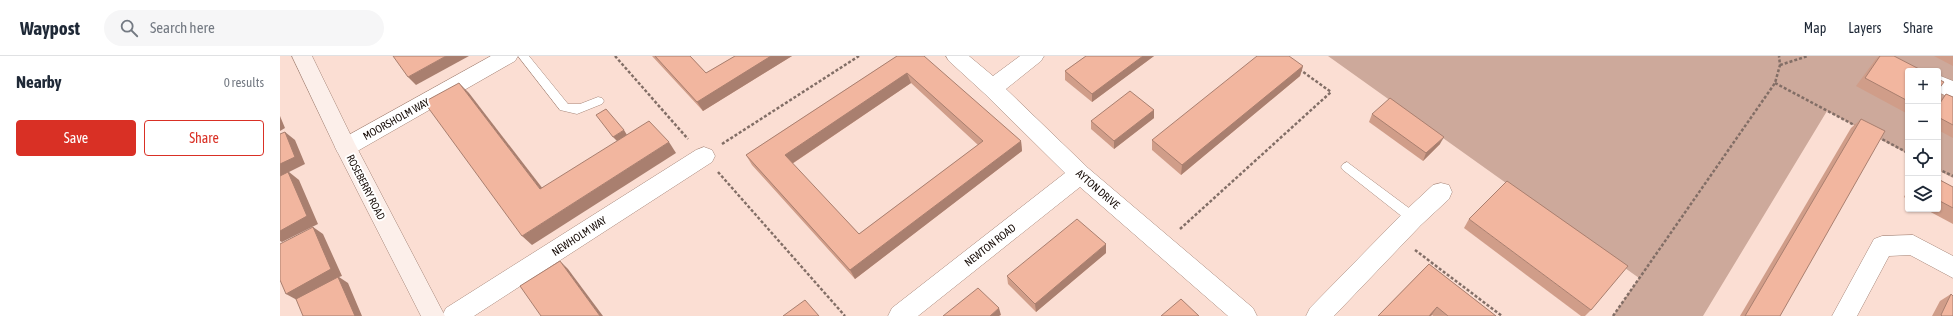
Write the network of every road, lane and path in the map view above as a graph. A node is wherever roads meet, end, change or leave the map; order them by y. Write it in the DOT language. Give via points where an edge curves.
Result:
graph roads {
  1 [pos="302,56"];
  2 [pos="508,56"];
  3 [pos="523,56"];
  4 [pos="615,56"];
  5 [pos="859,56"];
  6 [pos="956,56"];
  7 [pos="1034,56"];
  8 [pos="1778,56"];
  9 [pos="1808,56"];
  10 [pos="1294,65"];
  11 [pos="1780,65"];
  12 [pos="1775,83"];
  13 [pos="1941,85"];
  14 [pos="992,88"];
  15 [pos="1953,91"];
  16 [pos="598,101"];
  17 [pos="1861,128"];
  18 [pos="1874,135"];
  19 [pos="346,147"];
  20 [pos="1905,151"];
  21 [pos="704,156"];
  22 [pos="1348,167"];
  23 [pos="1941,170"];
  24 [pos="1080,174"];
  25 [pos="1953,176"];
  26 [pos="1441,192"];
  27 [pos="1413,218"];
  28 [pos="1397,236"];
  29 [pos="1164,244"];
  30 [pos="1953,268"];
  31 [pos="433,316"];
  32 [pos="454,316"];
  33 [pos="845,316"];
  34 [pos="900,316"];
  35 [pos="1245,316"];
  36 [pos="1318,316"];
  37 [pos="1502,316"];
  38 [pos="1613,316"];
  39 [pos="1844,316"];
  1 -- 19 [label="street, ROSEBERRY ROAD"];
  2 -- 19 [label="street, MOORSHOLM WAY"];
  3 -- 16 [label="lane" via="564,107 574,111"];
  4 -- 21 [label="path"];
  5 -- 21 [label="path"];
  6 -- 14 [label="street, AYTON DRIVE"];
  7 -- 14 [label="street"];
  8 -- 11 [label="path"];
  9 -- 11 [label="path"];
  10 -- 29 [label="path" via="1331,92"];
  11 -- 12 [label="path"];
  12 -- 17 [label="path"];
  12 -- 38 [label="path"];
  13 -- 15 [label="street"];
  14 -- 24 [label="street, AYTON DRIVE"];
  18 -- 20 [label="path"];
  19 -- 31 [label="street, ROSEBERRY ROAD"];
  21 -- 32 [label="street, NEWHOLM WAY"];
  21 -- 33 [label="path"];
  22 -- 27 [label="lane"];
  23 -- 25 [label="path"];
  24 -- 29 [label="street, AYTON DRIVE"];
  24 -- 34 [label="street, NEWTON ROAD"];
  26 -- 27 [label="street"];
  27 -- 28 [label="street"];
  28 -- 36 [label="street"];
  28 -- 37 [label="path"];
  29 -- 35 [label="street, AYTON DRIVE"];
  30 -- 39 [label="street" via="1913,245 1882,246"];
}
